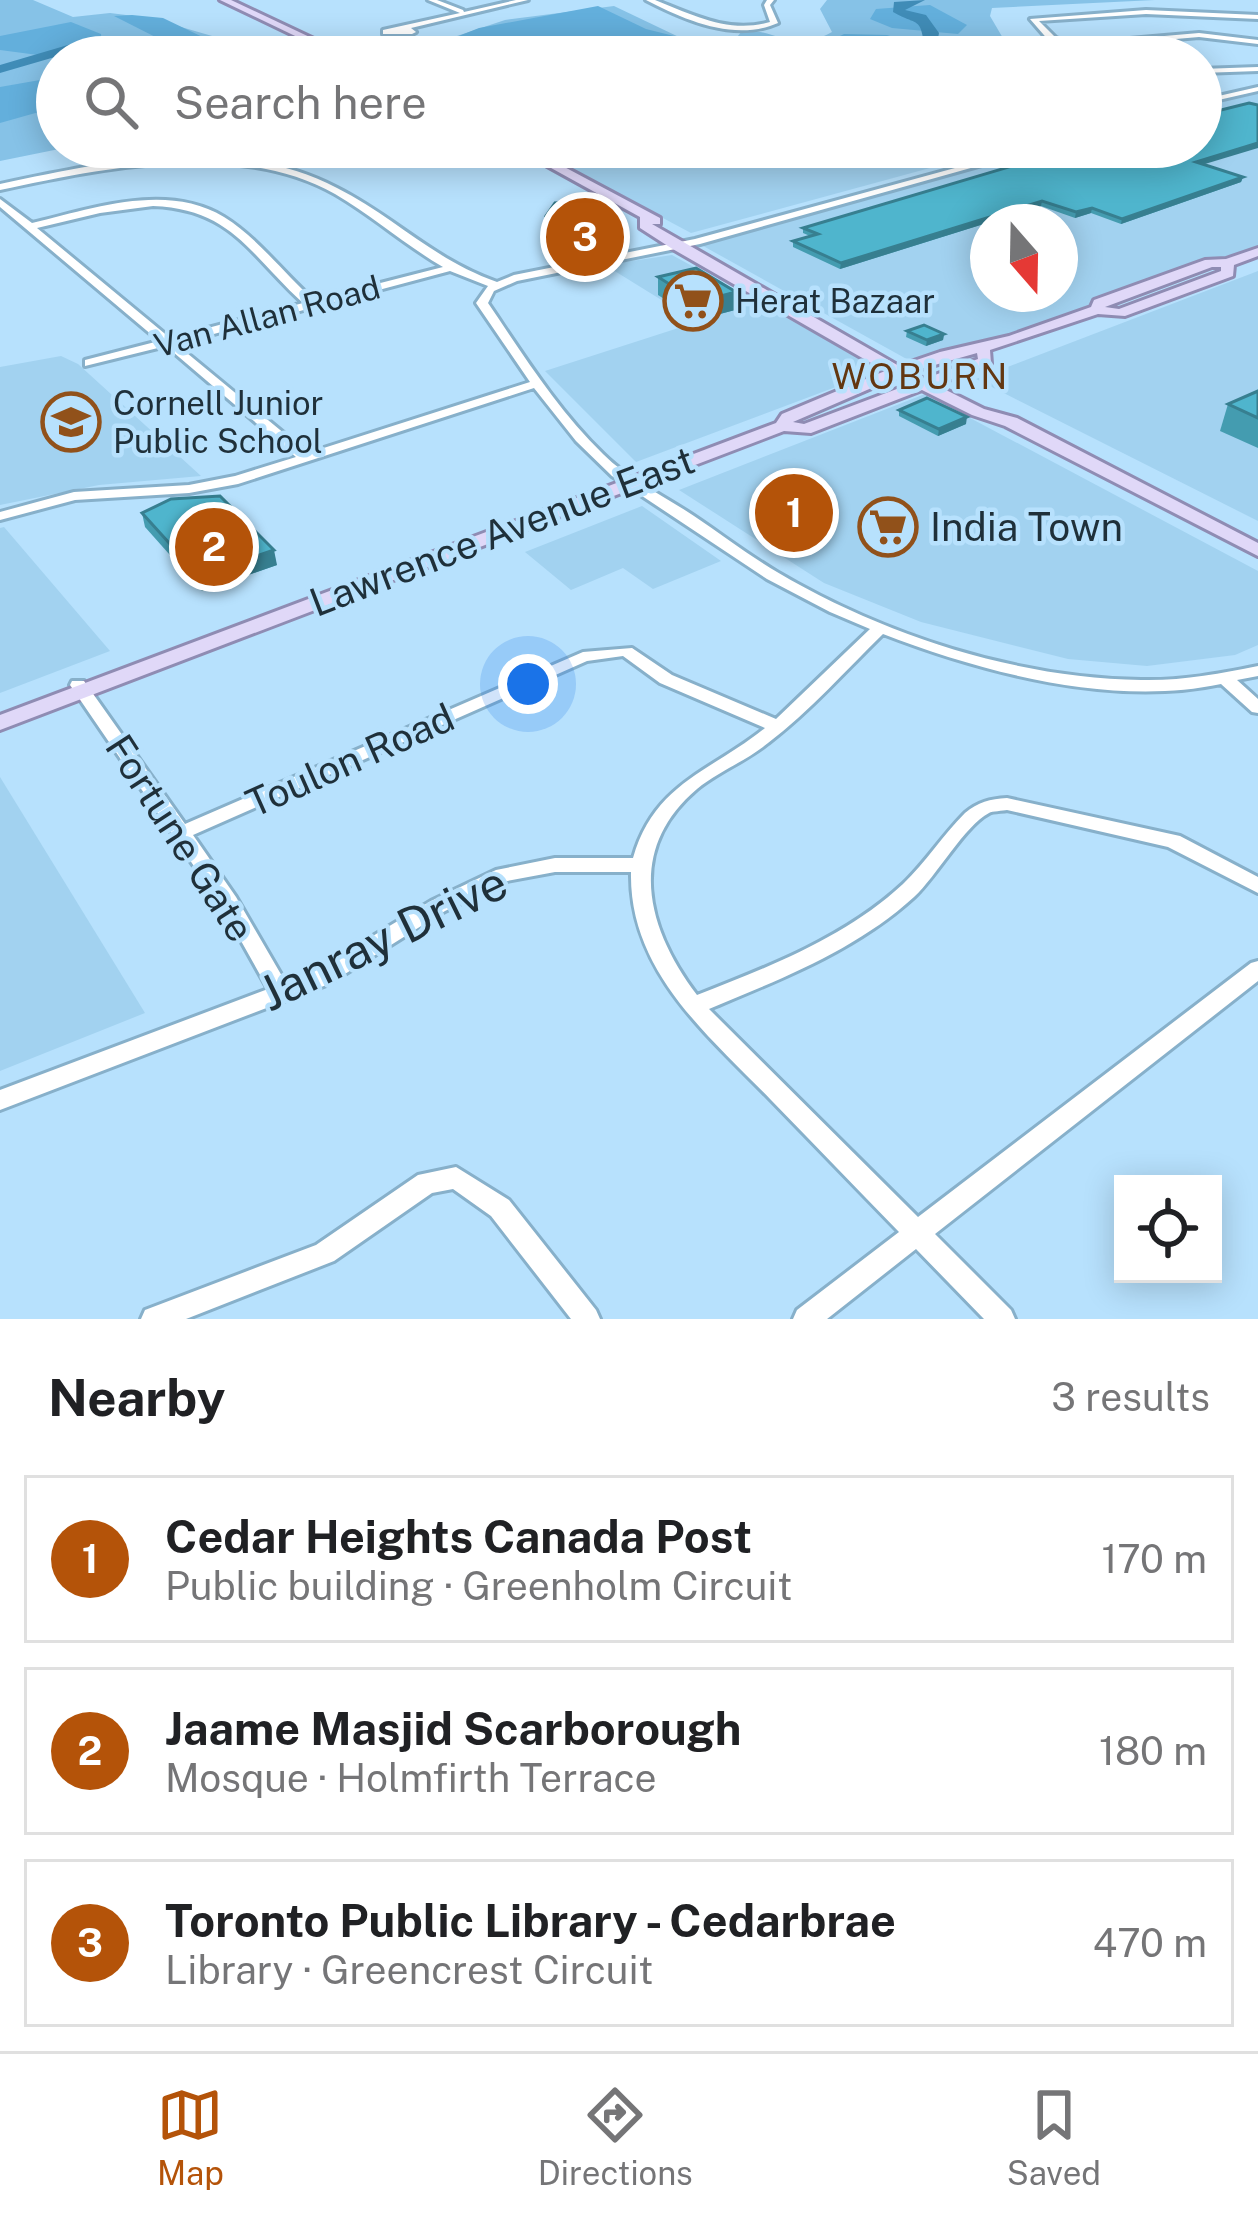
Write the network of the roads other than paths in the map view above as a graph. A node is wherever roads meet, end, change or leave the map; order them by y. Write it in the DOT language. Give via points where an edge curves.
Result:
graph roads {
  1 [pos="224,0"];
  2 [pos="431,0"];
  3 [pos="525,0"];
  4 [pos="649,0"];
  5 [pos="771,0"];
  6 [pos="462,11"];
  7 [pos="1258,17"];
  8 [pos="406,28"];
  9 [pos="302,36"];
  10 [pos="1049,36"];
  11 [pos="1222,38"];
  12 [pos="1258,42"];
  13 [pos="1258,69"];
  14 [pos="1222,70"];
  15 [pos="1258,89"];
  16 [pos="1222,97"];
  17 [pos="103,168"];
  18 [pos="268,168"];
  19 [pos="556,168"];
  20 [pos="966,168"];
  21 [pos="0,187"];
  22 [pos="0,202"];
  23 [pos="645,219"];
  24 [pos="29,227"];
  25 [pos="696,242"];
  26 [pos="676,245"];
  27 [pos="1258,252"];
  28 [pos="446,268"];
  29 [pos="495,285"];
  30 [pos="311,304"];
  31 [pos="164,344"];
  32 [pos="89,363"];
  33 [pos="902,374"];
  34 [pos="929,376"];
  35 [pos="538,383"];
  36 [pos="782,426"];
  37 [pos="305,457"];
  38 [pos="632,482"];
  39 [pos="0,516"];
  40 [pos="1258,550"];
  41 [pos="881,628"];
  42 [pos="1258,671"];
  43 [pos="1227,680"];
  44 [pos="81,689"];
  45 [pos="1258,708"];
  46 [pos="0,720"];
  47 [pos="777,726"];
  48 [pos="183,832"];
  49 [pos="639,865"];
  50 [pos="1258,886"];
  51 [pos="1258,968"];
  52 [pos="281,993"];
  53 [pos="693,1006"];
  54 [pos="0,1100"];
  55 [pos="917,1234"];
  56 [pos="154,1319"];
  57 [pos="587,1319"];
  58 [pos="806,1319"];
  59 [pos="1002,1319"];
  1 -- 9 [label="main road"];
  2 -- 6 [label="street"];
  3 -- 6 [label="street"];
  4 -- 5 [label="street" via="741,30 774,23"];
  6 -- 8 [label="street"];
  7 -- 10 [label="street" via="1146,12 1033,20"];
  11 -- 12 [label="street"];
  13 -- 14 [label="street"];
  15 -- 16 [label="street"];
  17 -- 21 [label="street"];
  18 -- 28 [label="street" via="322,183"];
  19 -- 23 [label="main road"];
  20 -- 25 [label="street"];
  22 -- 24 [label="street"];
  23 -- 25 [label="main road"];
  23 -- 26 [label="main road"];
  24 -- 30 [label="street" via="140,206 204,211"];
  24 -- 31 [label="street"];
  25 -- 26 [label="street"];
  25 -- 34 [label="main road"];
  26 -- 29 [label="street"];
  26 -- 33 [label="main road"];
  27 -- 34 [label="main road, Lawrence Avenue East" via="1192,287 1120,313 1097,310 984,351 987,361"];
  28 -- 29 [label="street"];
  28 -- 30 [label="street, Van Allan Road"];
  29 -- 35 [label="street" via="482,302"];
  30 -- 31 [label="street, Van Allan Road"];
  31 -- 32 [label="street, Van Allan Road"];
  31 -- 37 [label="street"];
  33 -- 34 [label="main road"];
  33 -- 36 [label="main road, Lawrence Avenue East"];
  34 -- 36 [label="main road, Lawrence Avenue East" via="805,429"];
  34 -- 40 [label="main road"];
  35 -- 37 [label="street"];
  35 -- 38 [label="street" via="598,457"];
  36 -- 38 [label="main road, Lawrence Avenue East"];
  37 -- 39 [label="street" via="208,487 74,496"];
  38 -- 41 [label="street" via="785,583"];
  38 -- 44 [label="main road, Lawrence Avenue East"];
  41 -- 43 [label="street" via="1062,678"];
  41 -- 47 [label="street"];
  42 -- 43 [label="street"];
  43 -- 45 [label="street"];
  44 -- 46 [label="main road, Lawrence Avenue East"];
  44 -- 48 [label="street, Fortune Gate"];
  47 -- 48 [label="street, Toulon Road" via="612,649"];
  47 -- 49 [label="street" via="675,799"];
  48 -- 52 [label="street, Fortune Gate"];
  49 -- 52 [label="street, Janray Drive" via="555,865 503,875 344,967"];
  49 -- 53 [label="street" via="648,937"];
  50 -- 53 [label="street" via="1173,841 993,806 980,809 937,865 877,917 787,969"];
  51 -- 55 [label="street"];
  52 -- 54 [label="street, Janray Drive"];
  53 -- 55 [label="street"];
  55 -- 58 [label="street"];
  55 -- 59 [label="street"];
  56 -- 57 [label="street" via="325,1253 427,1183 456,1178 500,1208"];
}
